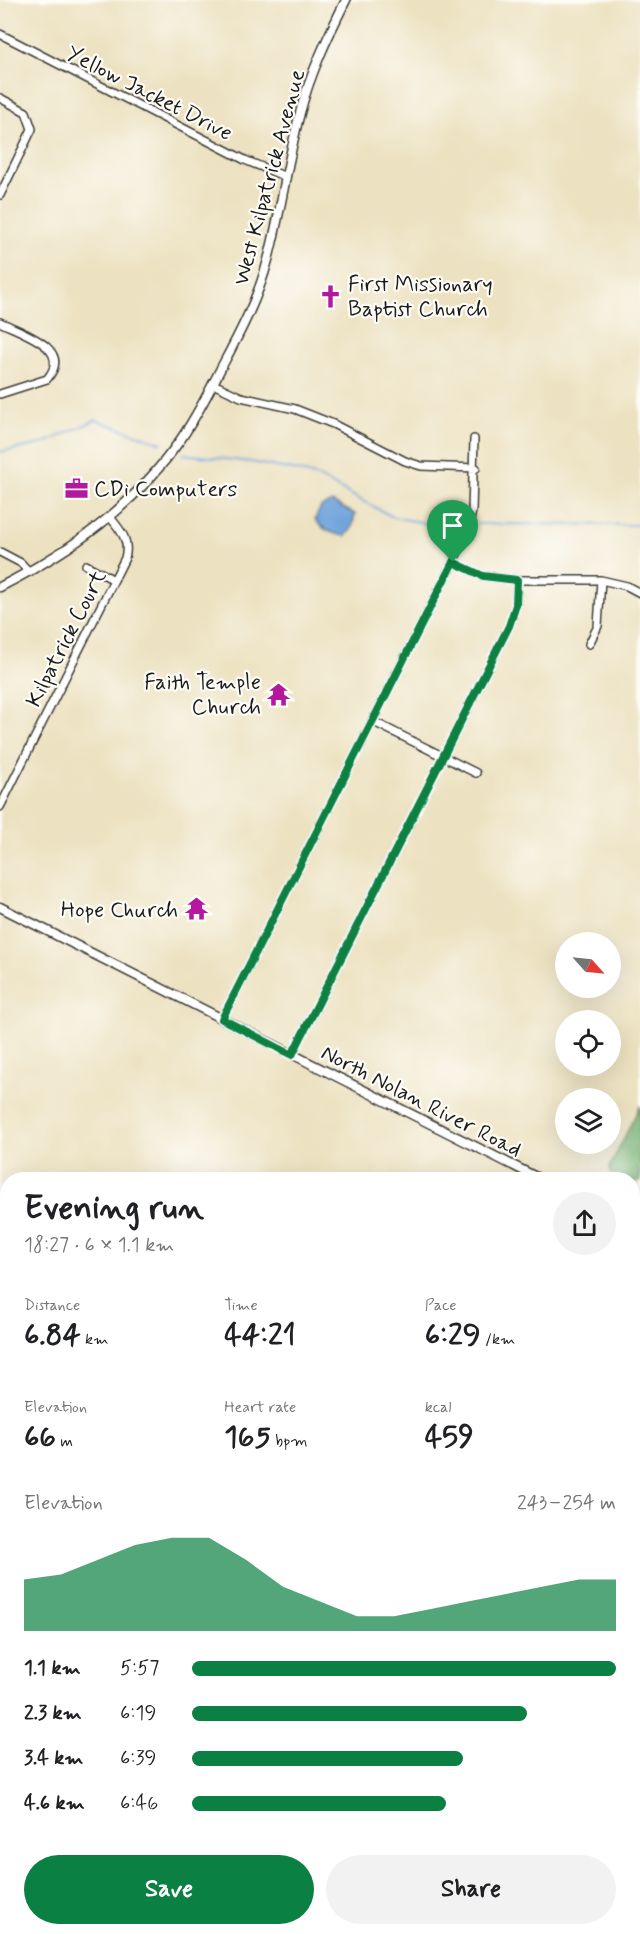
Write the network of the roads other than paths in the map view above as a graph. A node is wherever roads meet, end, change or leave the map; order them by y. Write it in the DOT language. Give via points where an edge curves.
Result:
graph roads {
  1 [pos="346,0"];
  2 [pos="0,34"];
  3 [pos="0,98"];
  4 [pos="286,177"];
  5 [pos="0,195"];
  6 [pos="0,322"];
  7 [pos="213,384"];
  8 [pos="0,394"];
  9 [pos="474,439"];
  10 [pos="475,468"];
  11 [pos="110,517"];
  12 [pos="0,552"];
  13 [pos="453,562"];
  14 [pos="86,565"];
  15 [pos="29,572"];
  16 [pos="114,580"];
  17 [pos="517,580"];
  18 [pos="601,580"];
  19 [pos="0,587"];
  20 [pos="640,593"];
  21 [pos="589,644"];
  22 [pos="372,721"];
  23 [pos="443,756"];
  24 [pos="476,773"];
  25 [pos="0,807"];
  26 [pos="0,907"];
  27 [pos="222,1019"];
  28 [pos="292,1055"];
  29 [pos="526,1172"];
  1 -- 4 [label="main road, West Kilpatrick Avenue" via="308,85"];
  2 -- 4 [label="street, Yellow Jacket Drive" via="245,160"];
  3 -- 5 [label="street" via="26,112 32,129"];
  4 -- 7 [label="main road, West Kilpatrick Avenue" via="260,285"];
  6 -- 8 [label="street" via="44,344 57,364 48,379"];
  7 -- 10 [label="street" via="241,397 296,409 333,424 405,462"];
  7 -- 11 [label="main road, West Kilpatrick Avenue" via="174,448"];
  9 -- 10 [label="street"];
  10 -- 13 [label="street" via="470,527"];
  11 -- 15 [label="main road, West Kilpatrick Avenue" via="76,544"];
  11 -- 16 [label="street, Kilpatrick Court" via="128,546"];
  12 -- 15 [label="street"];
  13 -- 17 [label="street" via="483,576"];
  13 -- 22 [label="street"];
  14 -- 16 [label="street"];
  15 -- 19 [label="main road, West Kilpatrick Avenue"];
  16 -- 25 [label="street, Kilpatrick Court"];
  17 -- 18 [label="street"];
  17 -- 23 [label="street" via="516,605 509,626"];
  18 -- 20 [label="street"];
  18 -- 21 [label="street" via="598,626"];
  22 -- 23 [label="street"];
  22 -- 27 [label="street"];
  23 -- 24 [label="street"];
  23 -- 28 [label="street"];
  26 -- 27 [label="main road, North Nolan River Road"];
  27 -- 28 [label="main road, North Nolan River Road"];
  28 -- 29 [label="main road, North Nolan River Road"];
}
